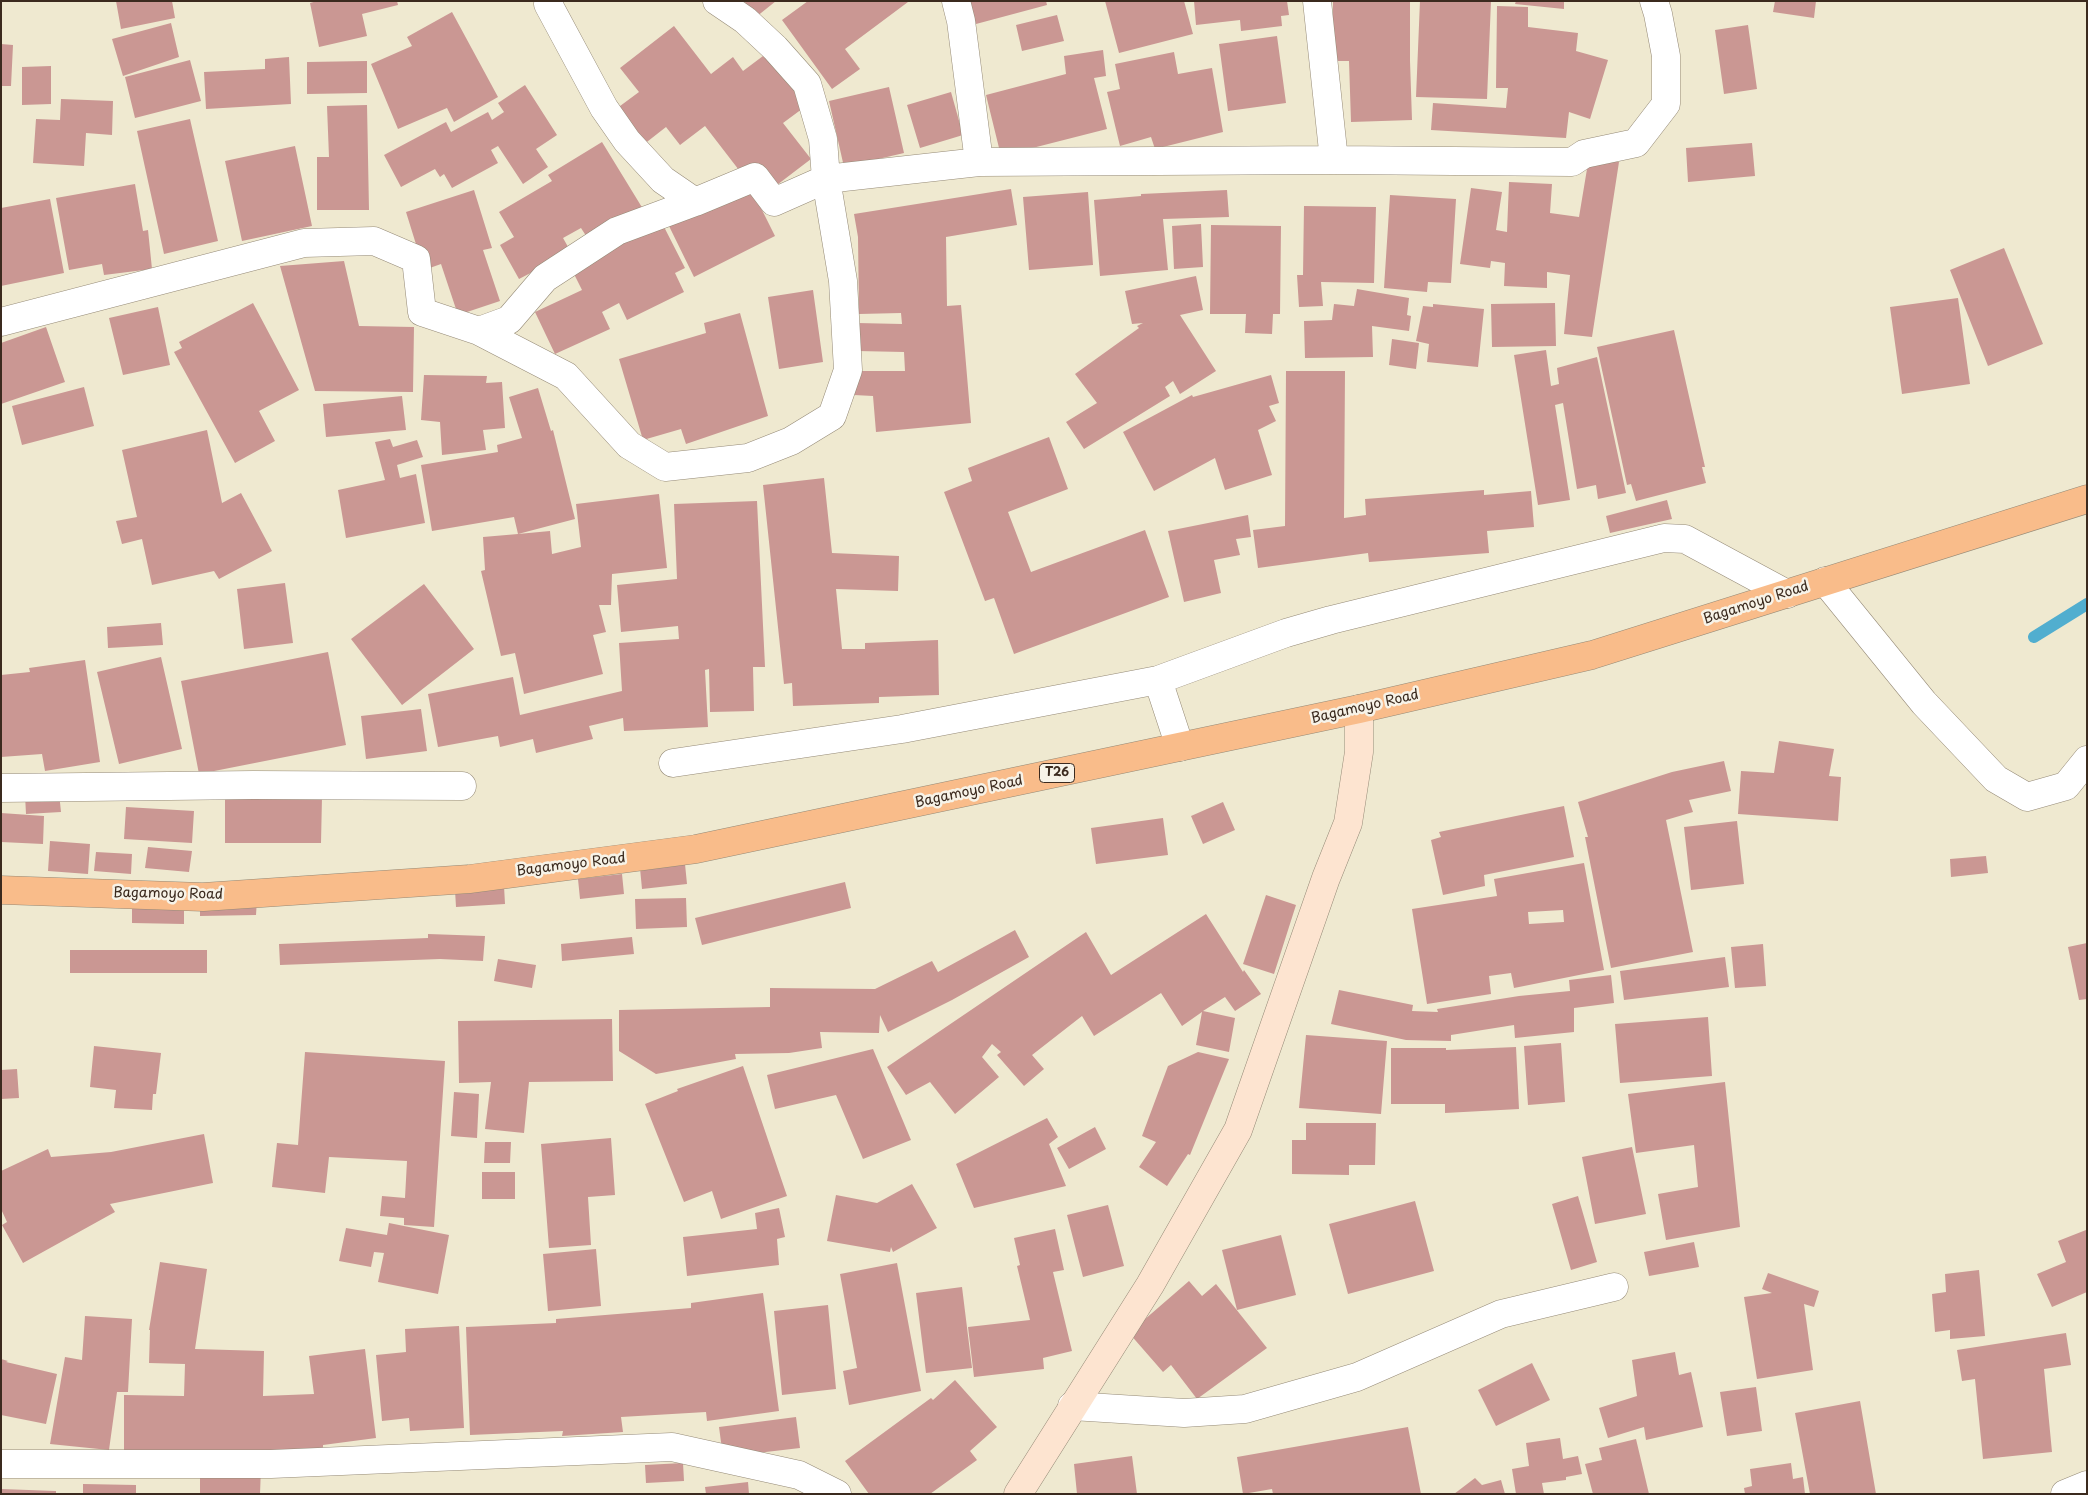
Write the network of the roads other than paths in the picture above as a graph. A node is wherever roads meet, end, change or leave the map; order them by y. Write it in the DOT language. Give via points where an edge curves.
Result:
graph roads {
  1 [pos="717,1"];
  2 [pos="956,1"];
  3 [pos="1316,1"];
  4 [pos="1654,1"];
  5 [pos="548,4"];
  6 [pos="1334,160"];
  7 [pos="979,162"];
  8 [pos="826,180"];
  9 [pos="695,202"];
  10 [pos="1,322"];
  11 [pos="479,330"];
  12 [pos="2087,499"];
  13 [pos="1825,581"];
  14 [pos="1787,594"];
  15 [pos="1158,680"];
  16 [pos="1358,709"];
  17 [pos="1180,747"];
  18 [pos="2087,760"];
  19 [pos="673,763"];
  20 [pos="462,786"];
  21 [pos="1,788"];
  22 [pos="1,890"];
  23 [pos="1614,1287"];
  24 [pos="1072,1406"];
  25 [pos="1,1464"];
  26 [pos="2087,1485"];
  27 [pos="837,1494"];
  28 [pos="1018,1494"];
  29 [pos="2065,1494"];
  1 -- 8 [label="street" via="745,20 807,84 823,139"];
  2 -- 7 [label="street"];
  3 -- 6 [label="street"];
  4 -- 6 [label="street" via="1666,56 1666,104 1636,143 1584,154 1572,162"];
  5 -- 9 [label="street" via="604,108 627,141 663,180"];
  6 -- 7 [label="street"];
  7 -- 8 [label="street"];
  8 -- 9 [label="street" via="774,202 755,177"];
  8 -- 11 [label="street" via="843,280 848,370 832,416 791,440 748,458 665,467 629,445 566,376"];
  9 -- 11 [label="street" via="617,231 545,278 509,320"];
  10 -- 11 [label="street" via="304,243 374,241 416,259 422,312"];
  12 -- 13 [label="highway, Bagamoyo Road / T26"];
  13 -- 14 [label="highway, Bagamoyo Road / T26"];
  13 -- 18 [label="street" via="1924,703 1996,779 2027,797 2066,786"];
  14 -- 15 [label="street" via="1685,539 1664,538 1330,620"];
  14 -- 16 [label="highway, Bagamoyo Road / T26" via="1592,655"];
  15 -- 17 [label="street"];
  15 -- 19 [label="street" via="902,729"];
  16 -- 17 [label="highway, Bagamoyo Road / T26"];
  16 -- 24 [label="street" via="1359,752 1348,823 1238,1130 1150,1284"];
  17 -- 22 [label="highway, Bagamoyo Road / T26" via="696,849 469,879 203,897"];
  20 -- 21 [label="street"];
  23 -- 24 [label="street" via="1501,1314 1357,1377 1245,1409 1184,1413"];
  24 -- 28 [label="street"];
  25 -- 27 [label="street" via="271,1464 672,1447 799,1475"];
  26 -- 29 [label="street"];
}
